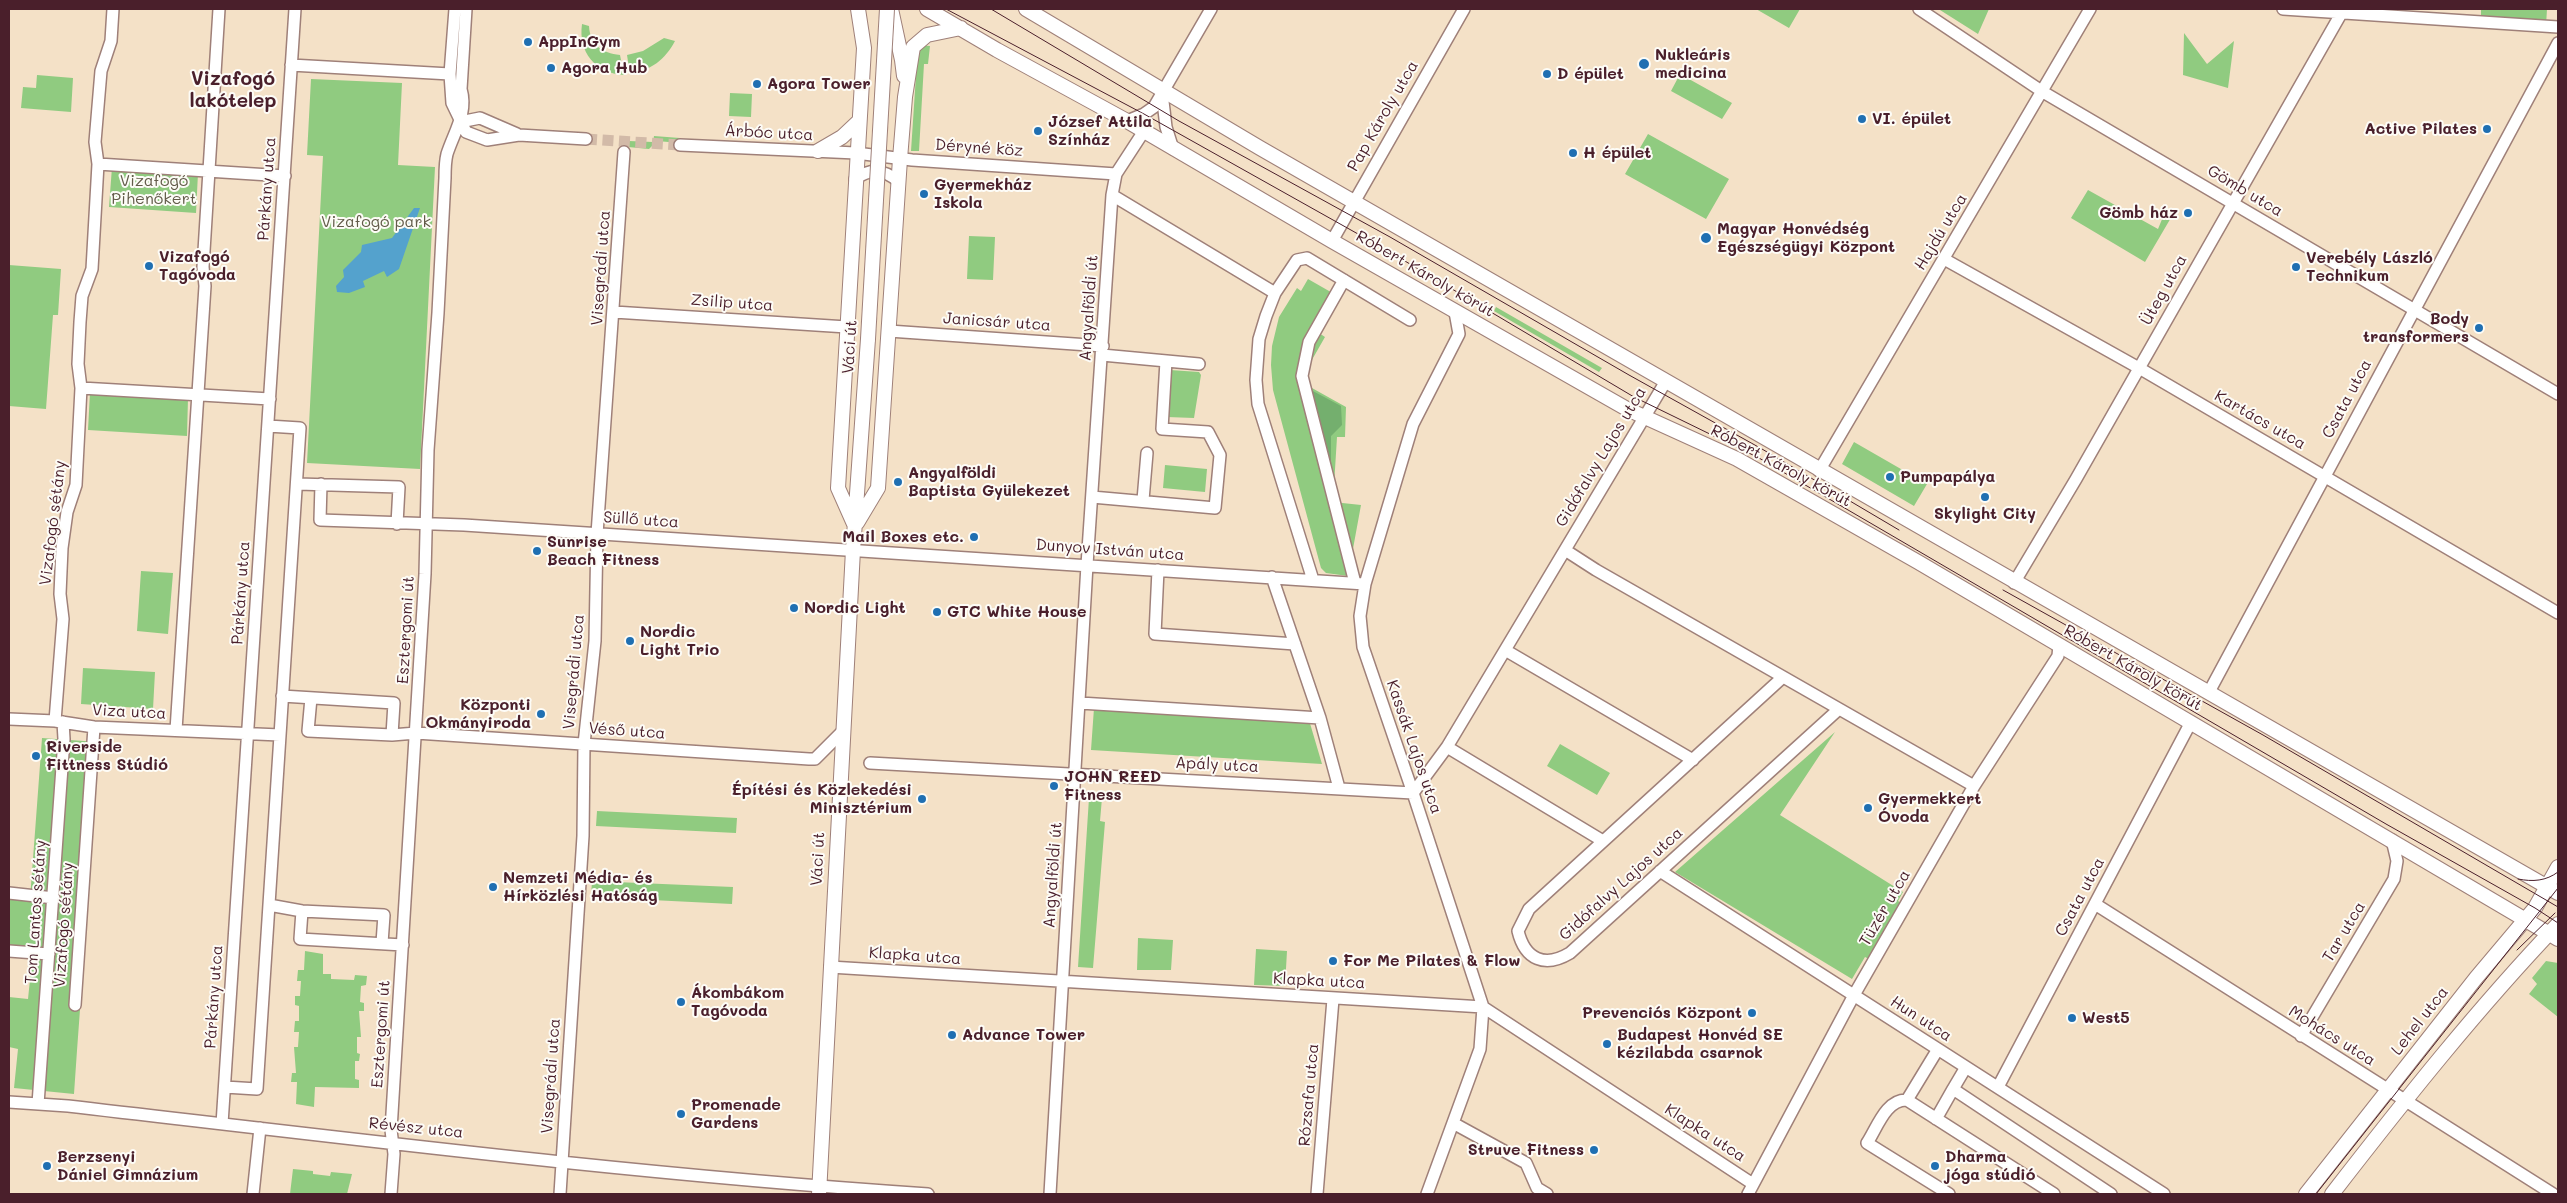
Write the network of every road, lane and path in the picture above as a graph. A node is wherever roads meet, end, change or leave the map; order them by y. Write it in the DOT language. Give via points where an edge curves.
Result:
graph roads {
  1 [pos="113,9"];
  2 [pos="219,9"];
  3 [pos="295,9"];
  4 [pos="455,9"];
  5 [pos="466,9"];
  6 [pos="858,9"];
  7 [pos="867,9"];
  8 [pos="887,9"];
  9 [pos="891,9"];
  10 [pos="927,9"];
  11 [pos="937,9"];
  12 [pos="1026,9"];
  13 [pos="1211,9"];
  14 [pos="1464,9"];
  15 [pos="1920,9"];
  16 [pos="2090,9"];
  17 [pos="2283,9"];
  18 [pos="2342,12"];
  19 [pos="2558,27"];
  20 [pos="961,28"];
  21 [pos="2558,43"];
  22 [pos="864,48"];
  23 [pos="291,65"];
  24 [pos="450,74"];
  25 [pos="1162,92"];
  26 [pos="2043,92"];
  27 [pos="905,97"];
  28 [pos="859,121"];
  29 [pos="1127,121"];
  30 [pos="460,122"];
  31 [pos="1144,131"];
  32 [pos="518,135"];
  33 [pos="586,139"];
  34 [pos="680,145"];
  35 [pos="1173,149"];
  36 [pos="624,152"];
  37 [pos="818,152"];
  38 [pos="856,153"];
  39 [pos="900,159"];
  40 [pos="98,164"];
  41 [pos="211,170"];
  42 [pos="1116,174"];
  43 [pos="285,176"];
  44 [pos="855,180"];
  45 [pos="898,181"];
  46 [pos="1112,195"];
  47 [pos="2232,201"];
  48 [pos="1353,202"];
  49 [pos="1332,241"];
  50 [pos="1944,258"];
  51 [pos="1344,280"];
  52 [pos="1275,293"];
  53 [pos="2413,311"];
  54 [pos="614,312"];
  55 [pos="1455,312"];
  56 [pos="1410,320"];
  57 [pos="847,327"];
  58 [pos="889,331"];
  59 [pos="1102,351"];
  60 [pos="1166,361"];
  61 [pos="1199,364"];
  62 [pos="2139,368"];
  63 [pos="1666,381"];
  64 [pos="81,388"];
  65 [pos="197,394"];
  66 [pos="2558,394"];
  67 [pos="270,399"];
  68 [pos="1644,418"];
  69 [pos="268,426"];
  70 [pos="1147,453"];
  71 [pos="1819,471"];
  72 [pos="2324,476"];
  73 [pos="298,484"];
  74 [pos="321,484"];
  75 [pos="1092,497"];
  76 [pos="1143,500"];
  77 [pos="426,523"];
  78 [pos="397,524"];
  79 [pos="855,526"];
  80 [pos="597,534"];
  81 [pos="853,550"];
  82 [pos="1565,550"];
  83 [pos="1087,565"];
  84 [pos="1158,570"];
  85 [pos="1272,577"];
  86 [pos="1313,580"];
  87 [pos="2014,582"];
  88 [pos="1360,584"];
  89 [pos="2558,614"];
  90 [pos="1295,644"];
  91 [pos="2059,645"];
  92 [pos="1505,650"];
  93 [pos="1783,677"];
  94 [pos="2209,692"];
  95 [pos="282,696"];
  96 [pos="311,698"];
  97 [pos="1080,703"];
  98 [pos="1839,709"];
  99 [pos="1320,718"];
  100 [pos="9,719"];
  101 [pos="59,722"];
  102 [pos="2191,722"];
  103 [pos="94,727"];
  104 [pos="176,730"];
  105 [pos="843,731"];
  106 [pos="416,733"];
  107 [pos="248,734"];
  108 [pos="280,735"];
  109 [pos="392,735"];
  110 [pos="584,744"];
  111 [pos="1447,747"];
  112 [pos="1693,760"];
  113 [pos="870,763"];
  114 [pos="1076,774"];
  115 [pos="1974,786"];
  116 [pos="1339,788"];
  117 [pos="1413,793"];
  118 [pos="2392,840"];
  119 [pos="1603,841"];
  120 [pos="2558,866"];
  121 [pos="1660,871"];
  122 [pos="2553,889"];
  123 [pos="9,893"];
  124 [pos="54,898"];
  125 [pos="2095,904"];
  126 [pos="269,905"];
  127 [pos="302,911"];
  128 [pos="2525,919"];
  129 [pos="2555,932"];
  130 [pos="382,943"];
  131 [pos="403,945"];
  132 [pos="9,951"];
  133 [pos="49,954"];
  134 [pos="830,967"];
  135 [pos="1063,982"];
  136 [pos="1854,995"];
  137 [pos="1333,999"];
  138 [pos="75,1005"];
  139 [pos="1482,1007"];
  140 [pos="2301,1036"];
  141 [pos="1938,1049"];
  142 [pos="1966,1067"];
  143 [pos="225,1087"];
  144 [pos="1998,1087"];
  145 [pos="1953,1089"];
  146 [pos="2388,1091"];
  147 [pos="1906,1100"];
  148 [pos="2405,1101"];
  149 [pos="9,1102"];
  150 [pos="38,1104"];
  151 [pos="1936,1119"];
  152 [pos="1453,1123"];
  153 [pos="222,1124"];
  154 [pos="260,1128"];
  155 [pos="393,1142"];
  156 [pos="562,1162"];
  157 [pos="1750,1189"];
  158 [pos="819,1190"];
  159 [pos="253,1194"];
  160 [pos="391,1194"];
  161 [pos="560,1194"];
  162 [pos="928,1194"];
  163 [pos="1050,1194"];
  164 [pos="1317,1194"];
  165 [pos="1427,1194"];
  166 [pos="1548,1194"];
  167 [pos="1948,1194"];
  168 [pos="2054,1194"];
  169 [pos="2111,1194"];
  170 [pos="2164,1194"];
  171 [pos="2306,1194"];
  172 [pos="2332,1194"];
  173 [pos="2552,1194"];
  1 -- 40 [label="street, Vizafogó sétány" via="111,41 101,71 95,142"];
  2 -- 41 [label="street"];
  3 -- 23 [label="street, Párkány utca"];
  4 -- 24 [label="street"];
  5 -- 30 [label="street, Esztergomi út" via="461,89 464,100"];
  6 -- 22 [label="main road, Váci út"];
  7 -- 22 [label="main road"];
  8 -- 79 [label="main road, Váci út, bridge"];
  9 -- 27 [label="main road" via="902,60"];
  10 -- 20 [label="main road, Róbert Károly körút"];
  11 -- 20 [label="main road"];
  12 -- 25 [label="main road, Róbert Károly körút"];
  13 -- 25 [label="street"];
  14 -- 48 [label="street, Pap Károly utca"];
  15 -- 26 [label="street, Gömb utca"];
  16 -- 26 [label="street, Hajdú utca"];
  17 -- 18 [label="street"];
  18 -- 19 [label="street"];
  18 -- 47 [label="street, Üteg utca"];
  20 -- 27 [label="main road" via="936,32 919,40 914,47"];
  20 -- 29 [label="main road, Róbert Károly körút"];
  21 -- 53 [label="street, Csata utca"];
  22 -- 28 [label="main road, Váci út"];
  23 -- 24 [label="street"];
  23 -- 43 [label="street, Párkány utca"];
  24 -- 30 [label="street" via="452,104"];
  25 -- 29 [label="street" via="1154,106"];
  25 -- 35 [label="street" via="1166,127"];
  25 -- 48 [label="main road, Róbert Károly körút"];
  26 -- 47 [label="street, Gömb utca"];
  26 -- 50 [label="street, Hajdú utca"];
  27 -- 39 [label="main road, Váci út"];
  28 -- 37 [label="main road" via="842,137"];
  28 -- 38 [label="main road, Váci út"];
  29 -- 31 [label="main road, Róbert Károly körút"];
  30 -- 32 [label="street" via="480,118"];
  30 -- 32 [label="street" via="466,132 487,140"];
  30 -- 77 [label="street, Esztergomi út" via="446,164"];
  31 -- 35 [label="main road, Róbert Károly körút"];
  31 -- 42 [label="street, Angyalföldi út"];
  32 -- 33 [label="street"];
  34 -- 37 [label="street, Árbóc utca"];
  35 -- 49 [label="main road, Róbert Károly körút"];
  36 -- 54 [label="street, Visegrádi utca"];
  37 -- 38 [label="street, Árbóc utca"];
  38 -- 39 [label="street, Árbóc utca"];
  38 -- 44 [label="main road, Váci út"];
  39 -- 42 [label="street, Déryné köz"];
  39 -- 45 [label="main road, Váci út"];
  40 -- 41 [label="street"];
  40 -- 64 [label="street, Vizafogó sétány" via="92,269 82,296 80,322 78,364"];
  41 -- 43 [label="street"];
  41 -- 65 [label="street"];
  42 -- 46 [label="street, Angyalföldi út"];
  43 -- 67 [label="street, Párkány utca"];
  44 -- 45 [label="street" via="865,172 877,170 889,173"];
  44 -- 57 [label="main road, Váci út"];
  45 -- 58 [label="main road, Váci út"];
  46 -- 52 [label="street"];
  46 -- 59 [label="street, Angyalföldi út"];
  47 -- 53 [label="street, Gömb utca"];
  47 -- 62 [label="street, Üteg utca"];
  48 -- 49 [label="street, Pap Károly utca"];
  48 -- 63 [label="main road, Róbert Károly körút"];
  49 -- 55 [label="main road, Róbert Károly körút"];
  50 -- 62 [label="street, Kartács utca"];
  50 -- 71 [label="street, Hajdú utca"];
  51 -- 52 [label="street" via="1307,258 1297,260"];
  51 -- 56 [label="street"];
  51 -- 88 [label="street" via="1309,342 1302,376"];
  52 -- 86 [label="street" via="1259,340 1258,404"];
  53 -- 66 [label="street, Gömb utca"];
  53 -- 72 [label="street, Csata utca"];
  54 -- 57 [label="street, Zsilip utca"];
  54 -- 80 [label="street, Visegrádi utca"];
  55 -- 68 [label="main road, Róbert Károly körút"];
  55 -- 88 [label="street, Kassák Lajos utca" via="1459,334 1413,424"];
  57 -- 79 [label="main road, Váci út" via="838,488"];
  58 -- 59 [label="street, Janicsár utca"];
  58 -- 79 [label="main road, Váci út" via="878,488"];
  59 -- 60 [label="street, Janicsár utca"];
  59 -- 75 [label="street, Angyalföldi út"];
  60 -- 61 [label="street, Janicsár utca"];
  60 -- 76 [label="street" via="1162,429 1208,432 1220,454 1215,508"];
  62 -- 72 [label="street, Kartács utca"];
  62 -- 87 [label="street, Üteg utca"];
  63 -- 68 [label="street, Gidófalvy Lajos utca"];
  63 -- 71 [label="main road, Róbert Károly körút"];
  64 -- 65 [label="street"];
  64 -- 101 [label="street, Vizafogó sétány" via="76,485 67,512 62,548"];
  65 -- 67 [label="street"];
  65 -- 104 [label="street"];
  67 -- 69 [label="street, Párkány utca"];
  68 -- 82 [label="street, Gidófalvy Lajos utca"];
  68 -- 91 [label="main road, Róbert Károly körút" via="1736,459"];
  69 -- 73 [label="street" via="300,428"];
  69 -- 107 [label="street, Párkány utca"];
  70 -- 76 [label="street"];
  71 -- 87 [label="main road, Róbert Károly körút"];
  72 -- 89 [label="street, Kartács utca"];
  72 -- 94 [label="street, Csata utca"];
  73 -- 74 [label="street"];
  73 -- 95 [label="street"];
  74 -- 78 [label="street, Süllő utca" via="320,520"];
  74 -- 78 [label="street" via="399,488"];
  75 -- 76 [label="street"];
  75 -- 83 [label="street, Angyalföldi út"];
  77 -- 78 [label="street, Süllő utca"];
  77 -- 80 [label="street, Süllő utca"];
  77 -- 106 [label="street, Esztergomi út"];
  79 -- 81 [label="main road, Váci út"];
  80 -- 81 [label="street, Süllő utca"];
  80 -- 110 [label="street, Visegrádi utca" via="595,641"];
  81 -- 83 [label="street, Dunyov István utca"];
  81 -- 105 [label="main road, Váci út"];
  82 -- 92 [label="street, Gidófalvy Lajos utca"];
  82 -- 93 [label="street, Gidófalvy Lajos utca"];
  83 -- 84 [label="street, Dunyov István utca"];
  83 -- 97 [label="street, Angyalföldi út"];
  84 -- 85 [label="street, Dunyov István utca"];
  84 -- 90 [label="street" via="1155,634"];
  85 -- 86 [label="street, Dunyov István utca"];
  85 -- 90 [label="street"];
  86 -- 88 [label="street, Dunyov István utca"];
  87 -- 94 [label="main road, Róbert Károly körút"];
  88 -- 117 [label="street, Kassák Lajos utca" via="1362,647"];
  90 -- 99 [label="street"];
  91 -- 102 [label="main road, Róbert Károly körút"];
  91 -- 115 [label="street, Tüzér utca" via="2058,656"];
  92 -- 111 [label="street, Gidófalvy Lajos utca"];
  92 -- 112 [label="street"];
  93 -- 98 [label="street, Gidófalvy Lajos utca"];
  93 -- 112 [label="street, Gidófalvy Lajos utca"];
  94 -- 122 [label="main road, Róbert Károly körút"];
  95 -- 96 [label="street, Esztergomi út"];
  95 -- 108 [label="street"];
  96 -- 109 [label="street, Esztergomi út" via="394,703"];
  96 -- 109 [label="street, Véső utca" via="308,731"];
  97 -- 99 [label="street"];
  97 -- 114 [label="street, Angyalföldi út"];
  98 -- 115 [label="street, Gidófalvy Lajos utca"];
  98 -- 121 [label="street, Gidófalvy Lajos utca"];
  99 -- 116 [label="street"];
  100 -- 101 [label="street, Viza utca"];
  101 -- 103 [label="street, Viza utca"];
  101 -- 124 [label="street, Tom Lantos sétány" via="64,740"];
  102 -- 118 [label="main road, Róbert Károly körút"];
  102 -- 125 [label="street, Csata utca"];
  103 -- 104 [label="street, Viza utca"];
  103 -- 138 [label="street, Vizafogó sétány"];
  104 -- 107 [label="street, Viza utca"];
  105 -- 110 [label="street, Véső utca" via="815,759"];
  105 -- 134 [label="main road, Váci út"];
  106 -- 109 [label="street, Véső utca"];
  106 -- 110 [label="street, Véső utca"];
  106 -- 131 [label="street, Esztergomi út"];
  107 -- 108 [label="street"];
  107 -- 143 [label="street, Párkány utca"];
  108 -- 126 [label="street"];
  110 -- 156 [label="street, Visegrádi utca" via="582,836"];
  111 -- 117 [label="street, Gidófalvy Lajos utca"];
  111 -- 119 [label="street"];
  112 -- 119 [label="street, Gidófalvy Lajos utca"];
  113 -- 114 [label="street, Apály utca"];
  114 -- 116 [label="street, Apály utca"];
  114 -- 135 [label="street, Angyalföldi út"];
  115 -- 136 [label="street, Tüzér utca"];
  116 -- 117 [label="street, Apály utca"];
  117 -- 139 [label="street, Kassák Lajos utca"];
  118 -- 128 [label="main road, Róbert Károly körút"];
  118 -- 140 [label="street, Tar utca" via="2398,860 2394,879"];
  119 -- 121 [label="street, Gidófalvy Lajos utca" via="1529,909 1522,920 1518,931 1520,940 1526,951 1537,959 1548,962 1570,953"];
  120 -- 122 [label="main road, Lehel utca"];
  121 -- 136 [label="street, Hun utca"];
  122 -- 128 [label="main road, Lehel utca"];
  123 -- 124 [label="street"];
  124 -- 133 [label="street, Tom Lantos sétány"];
  125 -- 140 [label="street, Mohács utca"];
  125 -- 144 [label="street, Csata utca"];
  126 -- 127 [label="street"];
  126 -- 143 [label="street" via="258,1089"];
  127 -- 130 [label="street" via="300,939"];
  127 -- 130 [label="street" via="384,915"];
  128 -- 129 [label="main road, Róbert Károly körút"];
  128 -- 146 [label="main road, Lehel utca"];
  129 -- 148 [label="main road" via="2522,962"];
  130 -- 131 [label="street"];
  131 -- 155 [label="street, Esztergomi út"];
  132 -- 133 [label="street"];
  133 -- 150 [label="street, Tom Lantos sétány"];
  134 -- 135 [label="street, Klapka utca"];
  134 -- 158 [label="main road, Váci út"];
  135 -- 137 [label="street, Klapka utca"];
  135 -- 163 [label="street, Angyalföldi út"];
  136 -- 141 [label="street, Hun utca"];
  136 -- 157 [label="street, Tüzér utca"];
  137 -- 139 [label="street, Klapka utca"];
  137 -- 164 [label="street, Rózsafa utca"];
  139 -- 152 [label="street, Kassák Lajos utca" via="1480,1049"];
  139 -- 157 [label="street, Klapka utca"];
  140 -- 146 [label="street, Mohács utca"];
  141 -- 142 [label="street, Hun utca"];
  141 -- 147 [label="street"];
  142 -- 144 [label="street, Hun utca"];
  142 -- 145 [label="street"];
  143 -- 153 [label="street, Párkány utca"];
  144 -- 170 [label="street, Hun utca"];
  145 -- 151 [label="street"];
  145 -- 169 [label="street"];
  146 -- 148 [label="street, Mohács utca"];
  146 -- 171 [label="main road, Lehel utca"];
  147 -- 151 [label="street"];
  147 -- 167 [label="street" via="1890,1105 1867,1143"];
  148 -- 172 [label="main road"];
  148 -- 173 [label="street, Mohács utca"];
  149 -- 150 [label="street, Révész utca"];
  150 -- 153 [label="street, Révész utca"];
  151 -- 168 [label="street"];
  152 -- 165 [label="street, Kassák Lajos utca"];
  152 -- 166 [label="street" via="1526,1163 1537,1188"];
  153 -- 154 [label="street, Révész utca"];
  154 -- 155 [label="street, Révész utca"];
  154 -- 159 [label="street"];
  155 -- 156 [label="street, Révész utca"];
  155 -- 160 [label="street, Esztergomi út"];
  156 -- 158 [label="street, Révész utca"];
  156 -- 161 [label="street, Visegrádi utca"];
  158 -- 162 [label="street, Révész utca"];
}
